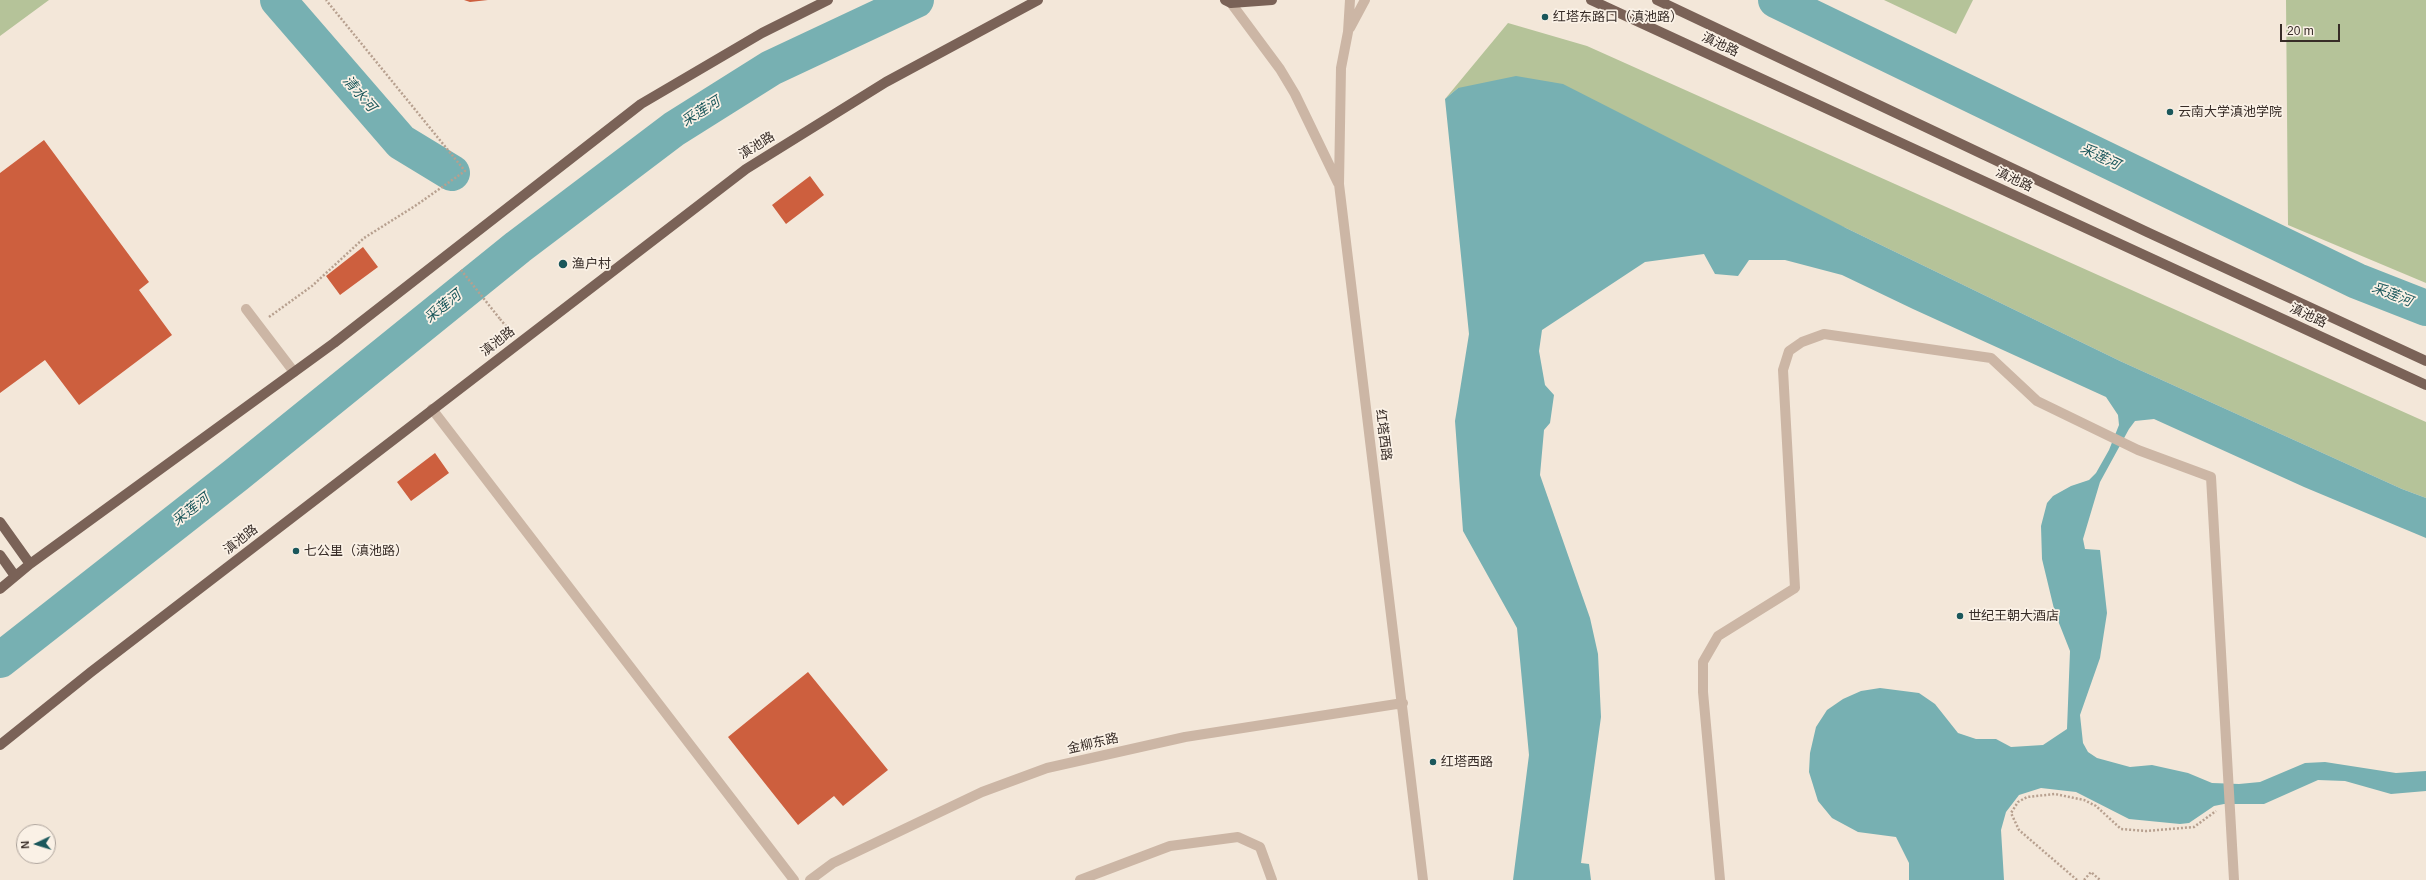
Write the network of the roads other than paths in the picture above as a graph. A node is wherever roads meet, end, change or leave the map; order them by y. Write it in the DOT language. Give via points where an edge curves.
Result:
graph roads {
  1 [pos="828,0"];
  2 [pos="1038,0"];
  3 [pos="1272,0"];
  4 [pos="1350,0"];
  5 [pos="1365,0"];
  6 [pos="1591,0"];
  7 [pos="1658,0"];
  8 [pos="1228,2"];
  9 [pos="1348,32"];
  10 [pos="1338,184"];
  11 [pos="246,309"];
  12 [pos="2426,361"];
  13 [pos="294,372"];
  14 [pos="2426,385"];
  15 [pos="432,409"];
  16 [pos="0,522"];
  17 [pos="0,556"];
  18 [pos="30,564"];
  19 [pos="15,576"];
  20 [pos="0,589"];
  21 [pos="1403,703"];
  22 [pos="0,745"];
  23 [pos="794,880"];
  24 [pos="810,880"];
  25 [pos="1080,880"];
  26 [pos="1272,880"];
  27 [pos="1423,880"];
  28 [pos="1720,880"];
  29 [pos="2234,880"];
  1 -- 13 [label="main road" via="762,33 641,104"];
  2 -- 15 [label="main road, 滇池路" via="886,82 746,169"];
  3 -- 8 [label="main road"];
  4 -- 9 [label="street"];
  5 -- 9 [label="street"];
  6 -- 14 [label="main road, 滇池路"];
  7 -- 12 [label="main road, 滇池路"];
  8 -- 10 [label="street" via="1280,69 1295,94"];
  9 -- 10 [label="street" via="1341,68"];
  10 -- 21 [label="street, 红塔西路"];
  11 -- 13 [label="street"];
  13 -- 18 [label="main road"];
  15 -- 22 [label="main road, 滇池路"];
  15 -- 23 [label="street"];
  16 -- 18 [label="main road"];
  17 -- 19 [label="main road"];
  18 -- 19 [label="main road"];
  19 -- 20 [label="main road"];
  21 -- 24 [label="street, 金柳东路" via="1185,737 1047,768 982,792 833,863"];
  21 -- 27 [label="street, 红塔西路"];
  25 -- 26 [label="street" via="1170,846 1238,837 1260,847"];
  28 -- 29 [label="street" via="1703,692 1703,662 1718,636 1795,588 1783,370 1789,352 1802,342 1824,334 1991,358 2037,401 2130,446 2212,477"];
}
